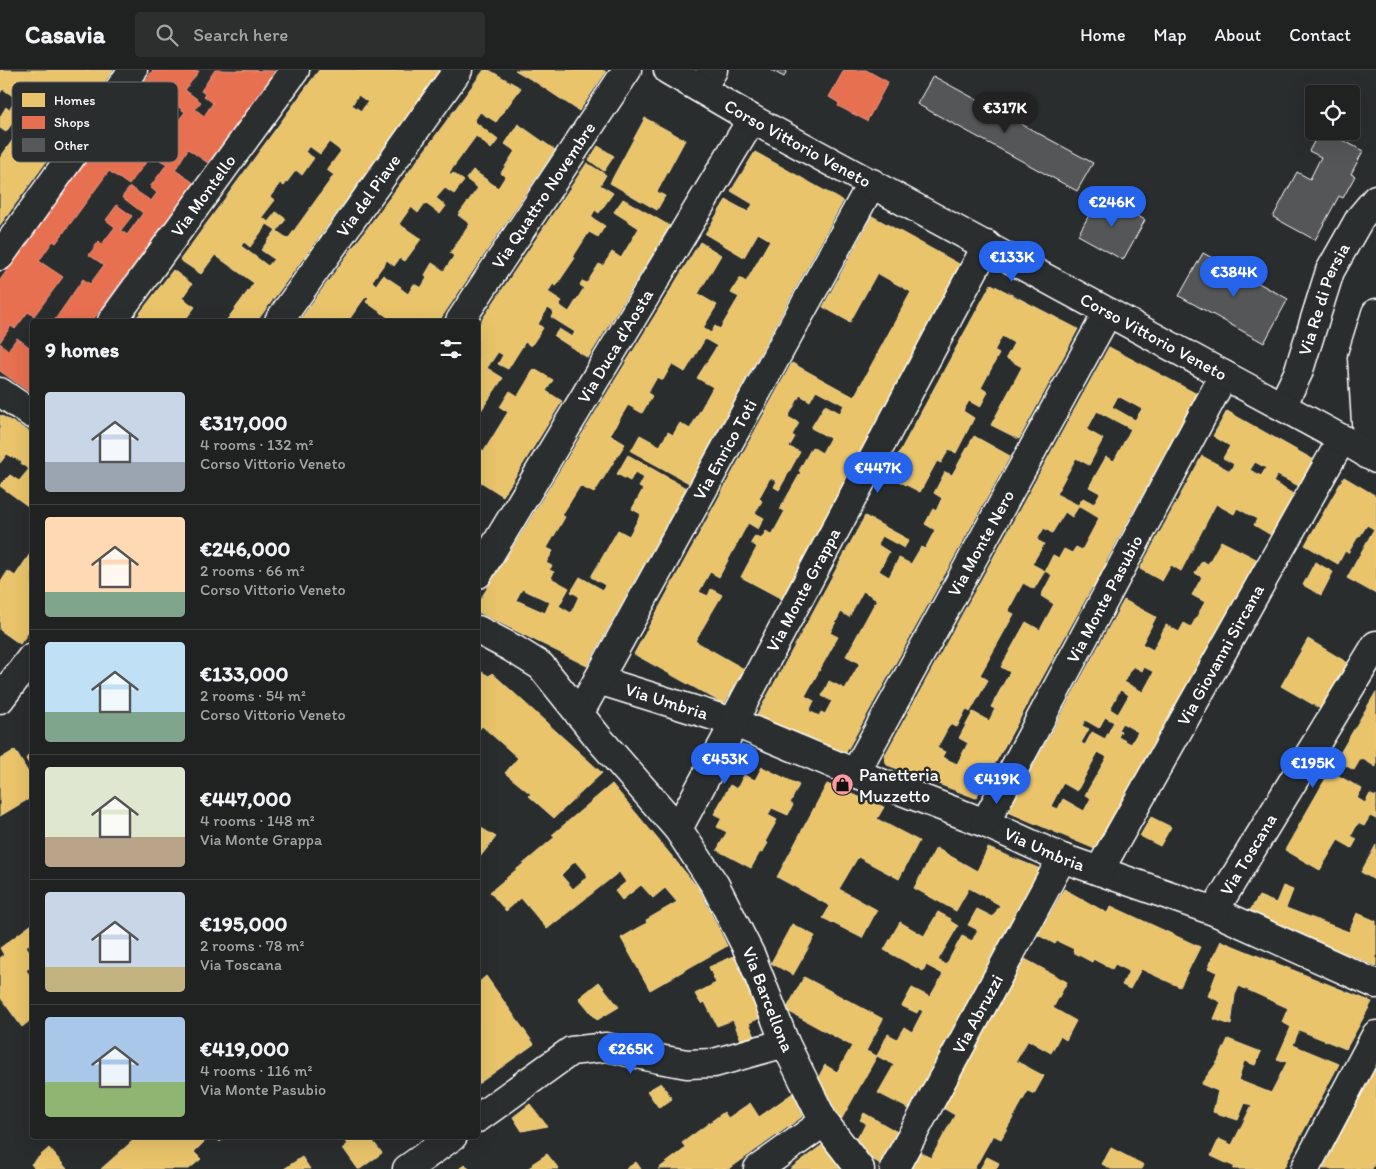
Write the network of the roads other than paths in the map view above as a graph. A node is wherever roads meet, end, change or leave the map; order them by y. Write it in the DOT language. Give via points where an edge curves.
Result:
graph roads {
  1 [pos="134,70"];
  2 [pos="295,70"];
  3 [pos="458,70"];
  4 [pos="626,70"];
  5 [pos="668,70"];
  6 [pos="707,79"];
  7 [pos="125,82"];
  8 [pos="752,119"];
  9 [pos="68,162"];
  10 [pos="872,183"];
  11 [pos="1376,199"];
  12 [pos="987,245"];
  13 [pos="0,256"];
  14 [pos="1108,312"];
  15 [pos="1376,313"];
  16 [pos="113,319"];
  17 [pos="280,319"];
  18 [pos="461,319"];
  19 [pos="1224,376"];
  20 [pos="1,396"];
  21 [pos="1282,406"];
  22 [pos="30,413"];
  23 [pos="1342,438"];
  24 [pos="1372,457"];
  25 [pos="480,571"];
  26 [pos="480,631"];
  27 [pos="1376,645"];
  28 [pos="30,660"];
  29 [pos="598,680"];
  30 [pos="0,700"];
  31 [pos="579,714"];
  32 [pos="733,722"];
  33 [pos="855,773"];
  34 [pos="985,823"];
  35 [pos="678,829"];
  36 [pos="1062,858"];
  37 [pos="1099,871"];
  38 [pos="1214,911"];
  39 [pos="1376,984"];
  40 [pos="1376,1035"];
  41 [pos="785,1043"];
  42 [pos="480,1117"];
  43 [pos="824,1122"];
  44 [pos="449,1139"];
  45 [pos="407,1169"];
  46 [pos="758,1169"];
  47 [pos="860,1169"];
  48 [pos="894,1169"];
  49 [pos="1305,1169"];
  1 -- 7 [label="street"];
  2 -- 16 [label="street, Via Montello"];
  3 -- 17 [label="street, Via del Piave"];
  4 -- 18 [label="street, Via Quattro Novembre"];
  5 -- 6 [label="street, Corso Vittorio Veneto"];
  6 -- 8 [label="street, Corso Vittorio Veneto"];
  8 -- 10 [label="street, Corso Vittorio Veneto"];
  8 -- 25 [label="street, Via Duca d'Aosta"];
  9 -- 13 [label="street"];
  10 -- 12 [label="street, Corso Vittorio Veneto"];
  10 -- 29 [label="street, Via Enrico Toti"];
  11 -- 21 [label="street, Via Re di Persia" via="1360,218 1330,271 1298,373"];
  12 -- 14 [label="street, Corso Vittorio Veneto"];
  12 -- 32 [label="street, Via Monte Grappa"];
  14 -- 19 [label="street, Corso Vittorio Veneto"];
  14 -- 33 [label="street, Via Monte Nero"];
  15 -- 24 [label="street" via="1362,358"];
  19 -- 21 [label="street, Corso Vittorio Veneto"];
  19 -- 34 [label="street, Via Monte Pasubio"];
  20 -- 22 [label="street"];
  21 -- 23 [label="street, Corso Vittorio Veneto"];
  23 -- 24 [label="street, Corso Vittorio Veneto"];
  23 -- 37 [label="street, Via Giovanni Sircana"];
  26 -- 31 [label="street, Via Barcellona" via="540,666"];
  27 -- 38 [label="street, Via Toscana"];
  28 -- 30 [label="street"];
  29 -- 31 [label="street, Via Enrico Toti"];
  29 -- 32 [label="street, Via Umbria"];
  31 -- 35 [label="street, Via Barcellona"];
  32 -- 33 [label="street, Via Umbria"];
  32 -- 35 [label="street"];
  33 -- 34 [label="street, Via Umbria"];
  34 -- 36 [label="street, Via Umbria"];
  35 -- 41 [label="street, Via Barcellona" via="715,885 751,956"];
  36 -- 37 [label="street, Via Umbria"];
  36 -- 48 [label="street, Via Abruzzi"];
  37 -- 38 [label="street, Via Umbria"];
  38 -- 39 [label="street, Via Umbria"];
  40 -- 49 [label="street"];
  41 -- 42 [label="street" via="714,1063 687,1064 606,1047 571,1051"];
  41 -- 43 [label="street, Via Barcellona"];
  43 -- 46 [label="street"];
  43 -- 47 [label="street, Via Barcellona"];
  44 -- 45 [label="street"];
}
